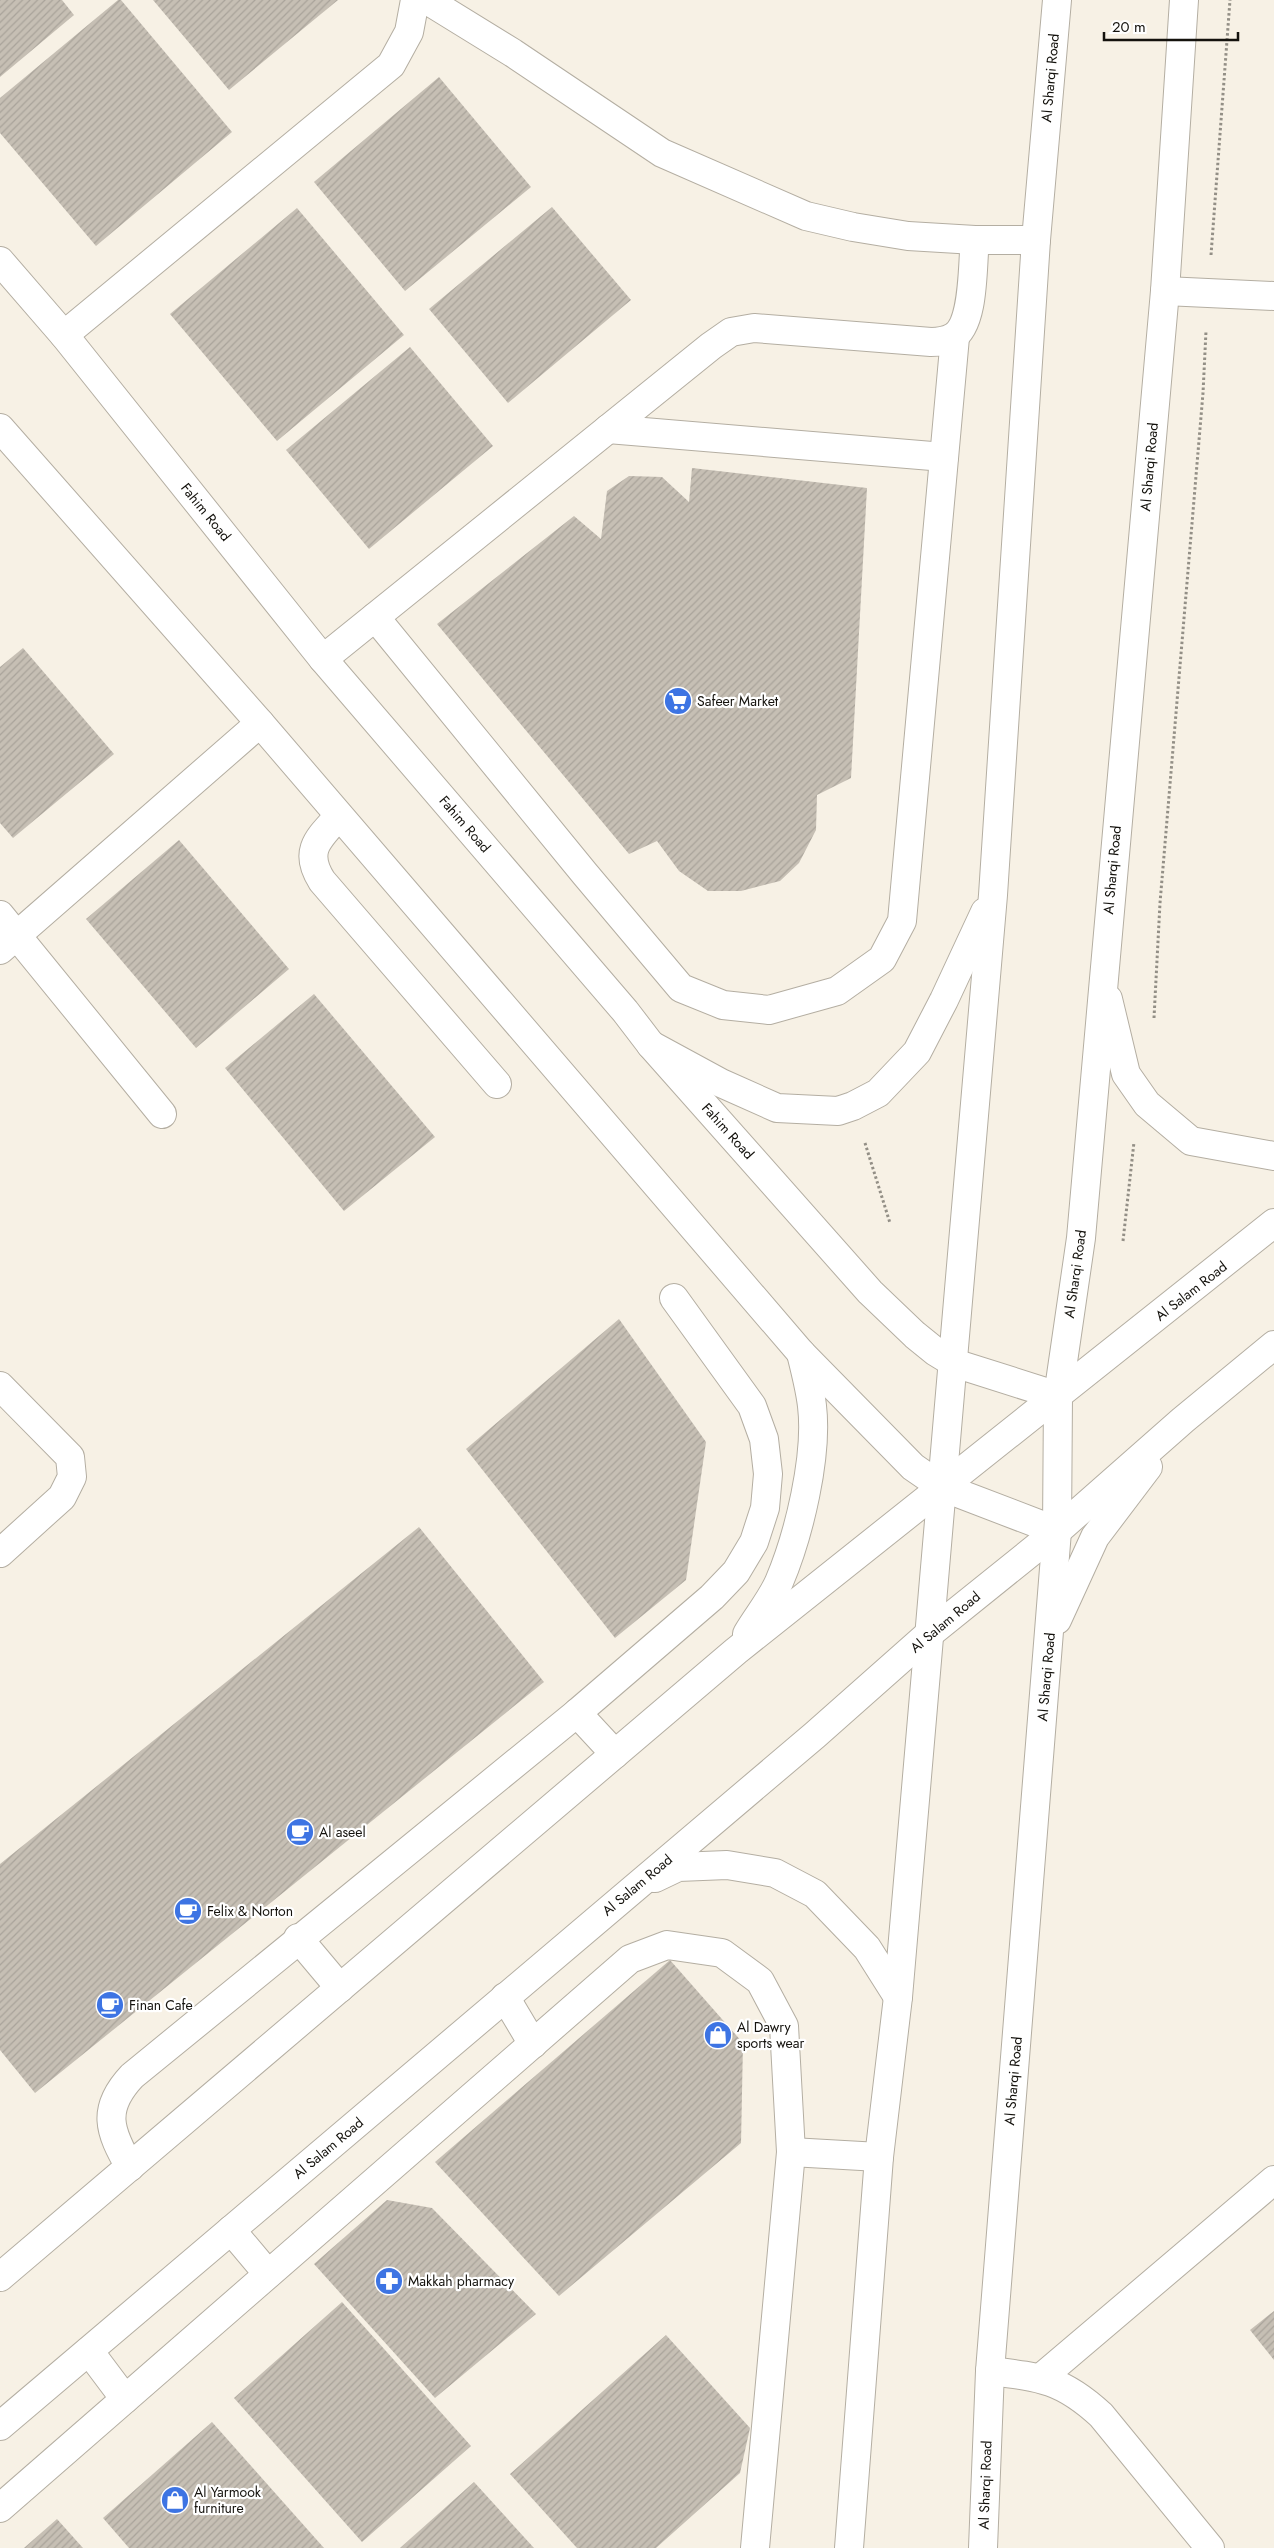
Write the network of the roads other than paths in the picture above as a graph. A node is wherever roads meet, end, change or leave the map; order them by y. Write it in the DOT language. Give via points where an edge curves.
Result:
graph roads {
  1 [pos="415,0"];
  2 [pos="427,0"];
  3 [pos="1057,0"];
  4 [pos="1184,0"];
  5 [pos="974,240"];
  6 [pos="1036,240"];
  7 [pos="0,261"];
  8 [pos="1165,291"];
  9 [pos="1274,296"];
  10 [pos="64,335"];
  11 [pos="955,336"];
  12 [pos="0,428"];
  13 [pos="608,429"];
  14 [pos="944,457"];
  15 [pos="375,617"];
  16 [pos="323,659"];
  17 [pos="260,724"];
  18 [pos="339,816"];
  19 [pos="993,895"];
  20 [pos="0,915"];
  21 [pos="9,943"];
  22 [pos="1102,973"];
  23 [pos="652,1045"];
  24 [pos="497,1084"];
  25 [pos="162,1114"];
  26 [pos="1274,1156"];
  27 [pos="1274,1223"];
  28 [pos="674,1298"];
  29 [pos="1274,1345"];
  30 [pos="801,1353"];
  31 [pos="954,1363"];
  32 [pos="0,1386"];
  33 [pos="1058,1396"];
  34 [pos="1183,1420"];
  35 [pos="942,1487"];
  36 [pos="1058,1531"];
  37 [pos="0,1553"];
  38 [pos="929,1634"];
  39 [pos="1049,1637"];
  40 [pos="736,1651"];
  41 [pos="577,1713"];
  42 [pos="615,1754"];
  43 [pos="631,1890"];
  44 [pos="298,1938"];
  45 [pos="340,1988"];
  46 [pos="505,1997"];
  47 [pos="898,1997"];
  48 [pos="533,2044"];
  49 [pos="791,2152"];
  50 [pos="878,2157"];
  51 [pos="130,2167"];
  52 [pos="1274,2180"];
  53 [pos="231,2230"];
  54 [pos="268,2274"];
  55 [pos="0,2277"];
  56 [pos="89,2351"];
  57 [pos="990,2371"];
  58 [pos="1042,2377"];
  59 [pos="125,2399"];
  60 [pos="0,2426"];
  61 [pos="0,2508"];
  62 [pos="754,2548"];
  63 [pos="849,2548"];
  64 [pos="983,2548"];
  65 [pos="1210,2548"];
  1 -- 10 [label="main road" via="409,32 391,65"];
  2 -- 5 [label="main road" via="513,53 662,154 806,216 908,236"];
  3 -- 6 [label="main road, Al Sharqi Road"];
  4 -- 8 [label="main road, Al Sharqi Road"];
  5 -- 6 [label="main road"];
  5 -- 11 [label="main road" via="968,316"];
  6 -- 19 [label="main road, Al Sharqi Road"];
  7 -- 10 [label="main road, Fahim Road"];
  8 -- 9 [label="main road"];
  8 -- 22 [label="main road, Al Sharqi Road"];
  10 -- 16 [label="main road, Fahim Road"];
  11 -- 13 [label="main road" via="931,342 754,328 731,332"];
  11 -- 14 [label="main road"];
  12 -- 17 [label="main road"];
  13 -- 14 [label="main road"];
  13 -- 15 [label="main road"];
  14 -- 15 [label="main road" via="902,921 882,959 837,991 769,1010 724,1005 681,988"];
  15 -- 16 [label="main road"];
  16 -- 23 [label="main road, Fahim Road"];
  17 -- 18 [label="main road"];
  17 -- 21 [label="main road"];
  18 -- 24 [label="main road" via="317,839 312,854 314,869"];
  18 -- 30 [label="main road"];
  19 -- 23 [label="main road" via="917,1052 878,1093 853,1106 838,1111 777,1108 721,1083"];
  19 -- 31 [label="main road, Al Sharqi Road"];
  20 -- 21 [label="main road"];
  21 -- 25 [label="main road"];
  22 -- 26 [label="main road" via="1126,1074 1147,1104 1191,1141"];
  22 -- 33 [label="main road, Al Sharqi Road" via="1081,1238"];
  23 -- 31 [label="main road, Fahim Road" via="870,1292 915,1335"];
  27 -- 33 [label="main road, Al Salam Road"];
  28 -- 41 [label="main road" via="752,1406 764,1439 768,1474 765,1508 754,1542 736,1572 712,1597"];
  29 -- 34 [label="main road, Al Salam Road"];
  30 -- 35 [label="main road" via="913,1467"];
  30 -- 40 [label="main road" via="812,1406 811,1452 805,1496 794,1540 778,1583"];
  31 -- 33 [label="main road, Fahim Road"];
  31 -- 35 [label="main road, Al Sharqi Road"];
  32 -- 37 [label="main road" via="70,1457 72,1477 62,1497"];
  33 -- 35 [label="main road, Al Salam Road"];
  33 -- 36 [label="main road, Al Sharqi Road"];
  34 -- 36 [label="main road, Al Salam Road"];
  34 -- 39 [label="main road" via="1095,1537"];
  35 -- 36 [label="main road"];
  35 -- 38 [label="main road, Al Sharqi Road"];
  35 -- 40 [label="main road, Al Salam Road"];
  36 -- 38 [label="main road, Al Salam Road"];
  36 -- 39 [label="main road, Al Sharqi Road"];
  38 -- 43 [label="main road, Al Salam Road"];
  38 -- 47 [label="main road, Al Sharqi Road"];
  39 -- 57 [label="main road, Al Sharqi Road"];
  40 -- 42 [label="main road, Al Salam Road"];
  41 -- 42 [label="main road"];
  41 -- 44 [label="main road"];
  42 -- 45 [label="main road, Al Salam Road"];
  43 -- 46 [label="main road, Al Salam Road"];
  43 -- 47 [label="main road" via="678,1867 727,1865 775,1873 816,1894 867,1948"];
  44 -- 45 [label="main road"];
  44 -- 51 [label="main road" via="119,2090 111,2107 111,2126"];
  45 -- 51 [label="main road, Al Salam Road"];
  46 -- 48 [label="main road"];
  46 -- 53 [label="main road, Al Salam Road"];
  47 -- 50 [label="main road, Al Sharqi Road"];
  48 -- 49 [label="main road" via="630,1959 667,1945 722,1953 760,1981 784,2026"];
  48 -- 54 [label="main road"];
  49 -- 50 [label="main road"];
  49 -- 62 [label="main road"];
  50 -- 63 [label="main road, Al Sharqi Road"];
  51 -- 55 [label="main road, Al Salam Road"];
  52 -- 58 [label="main road"];
  53 -- 54 [label="main road"];
  53 -- 56 [label="main road, Al Salam Road"];
  54 -- 59 [label="main road"];
  56 -- 59 [label="main road"];
  56 -- 60 [label="main road, Al Salam Road"];
  57 -- 58 [label="main road"];
  57 -- 64 [label="main road, Al Sharqi Road"];
  58 -- 65 [label="main road" via="1071,2390 1101,2415"];
  59 -- 61 [label="main road"];
}
